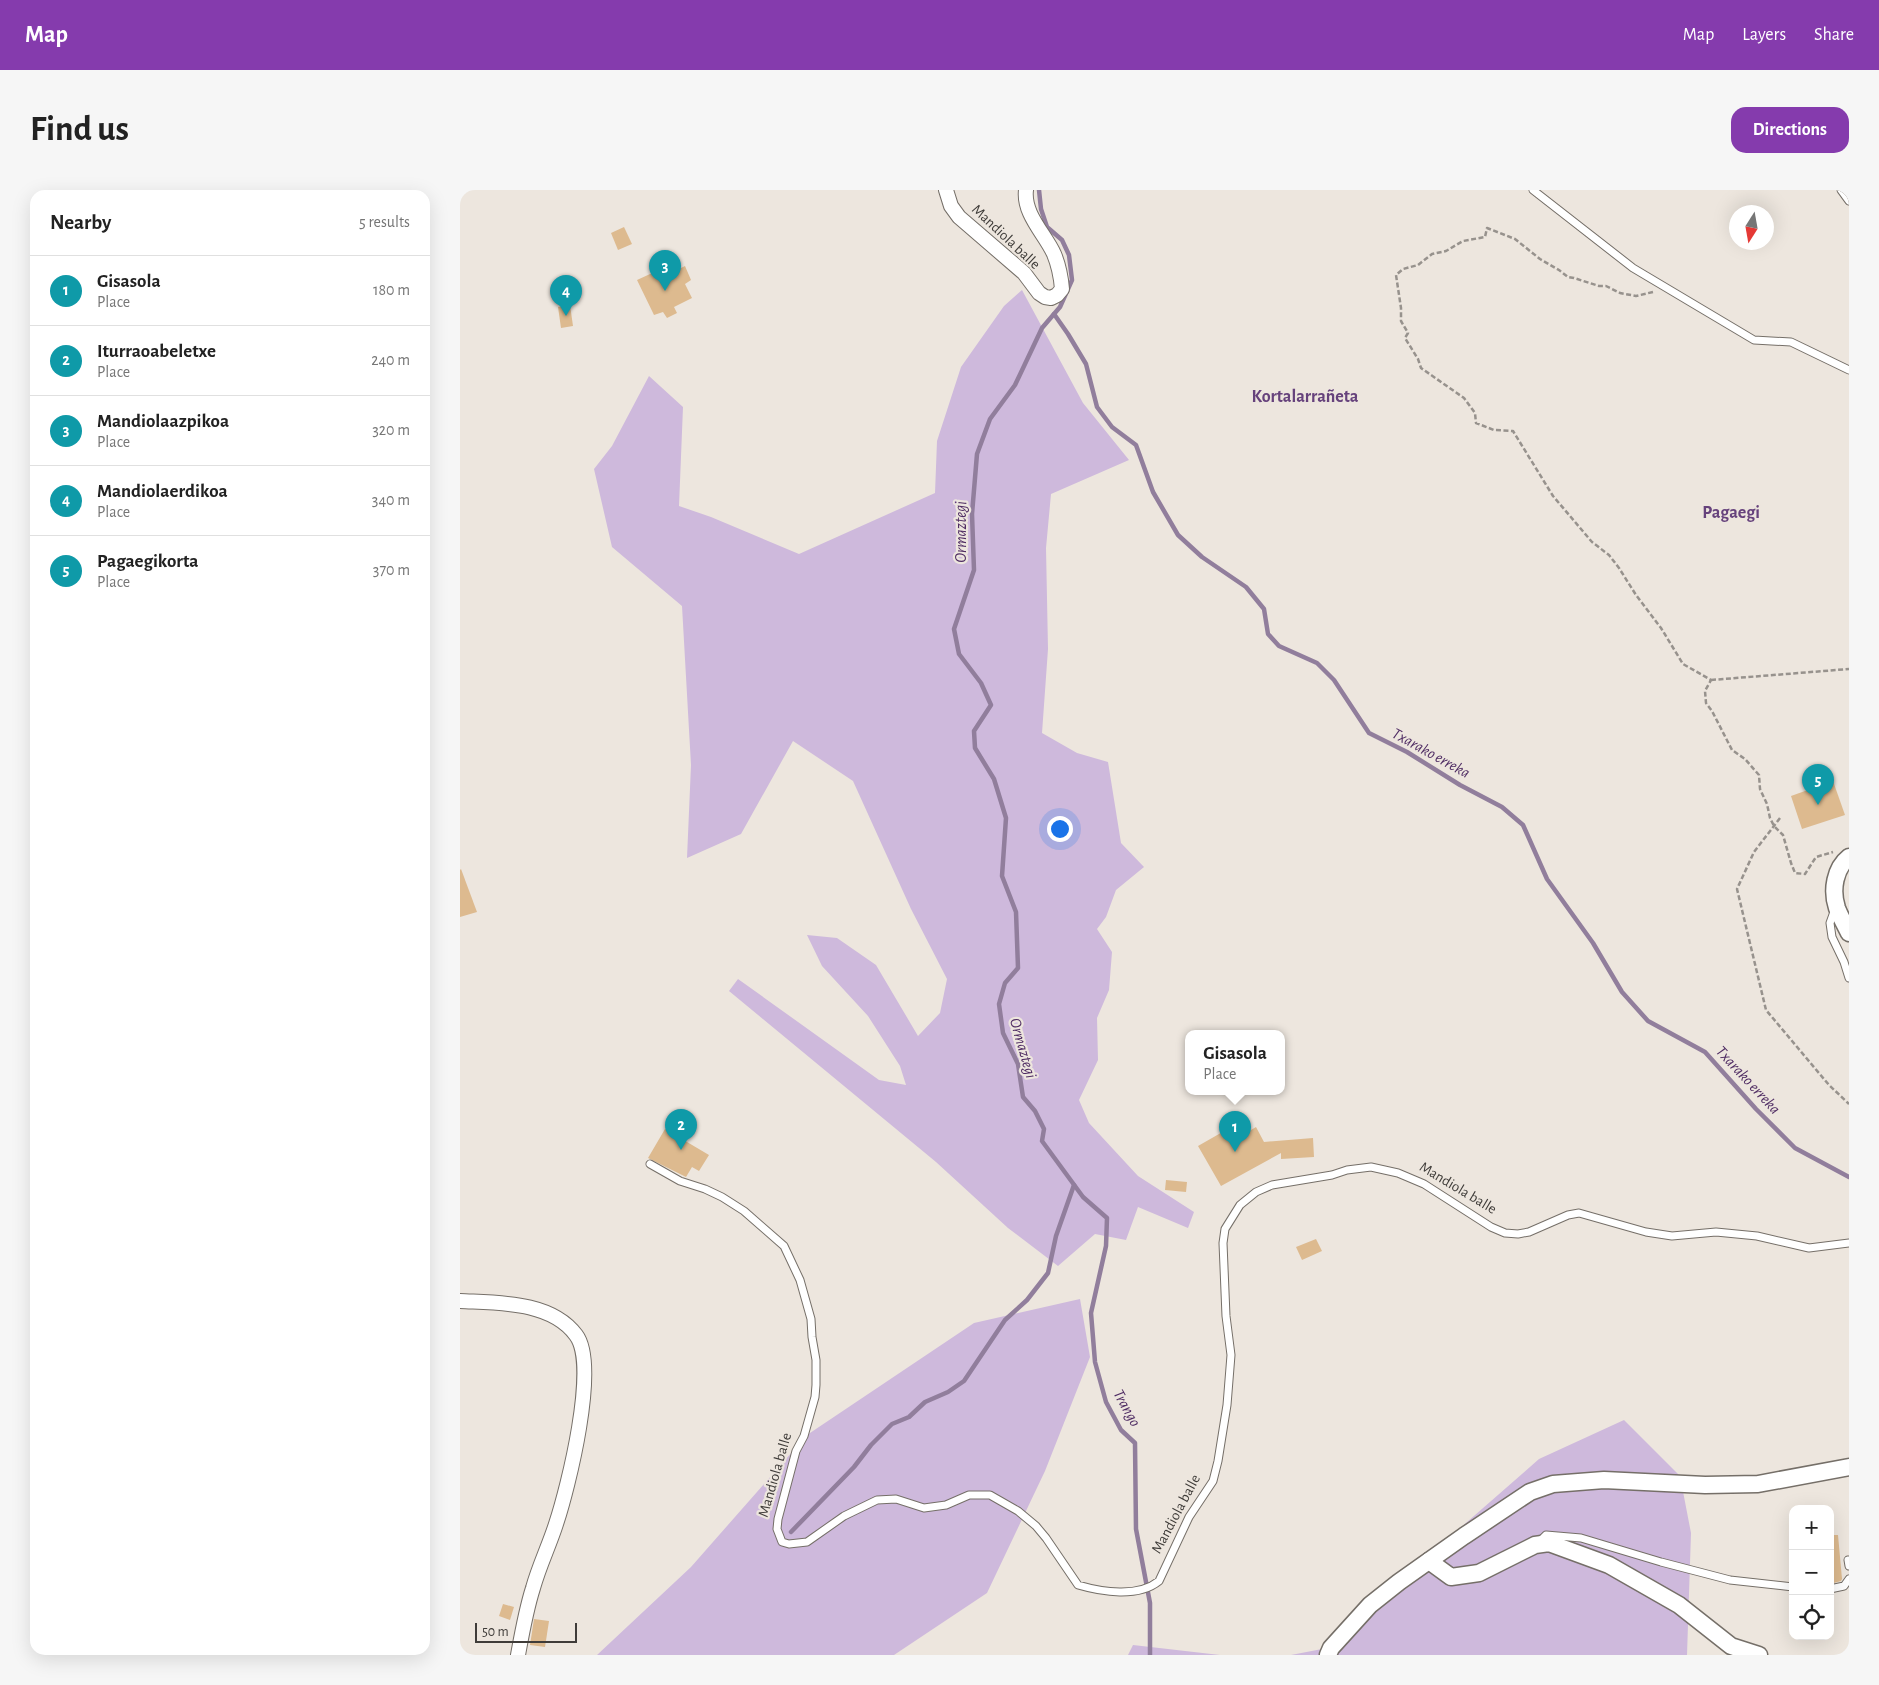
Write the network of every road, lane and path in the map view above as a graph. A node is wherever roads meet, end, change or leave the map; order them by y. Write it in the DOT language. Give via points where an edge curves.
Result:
graph roads {
  1 [pos="946,190"];
  2 [pos="1026,190"];
  3 [pos="1533,190"];
  4 [pos="1841,190"];
  5 [pos="1849,201"];
  6 [pos="1677,294"];
  7 [pos="1849,370"];
  8 [pos="1849,669"];
  9 [pos="1711,680"];
  10 [pos="1780,818"];
  11 [pos="1774,826"];
  12 [pos="1845,860"];
  13 [pos="1836,906"];
  14 [pos="1849,933"];
  15 [pos="1849,978"];
  16 [pos="1849,1104"];
  17 [pos="650,1164"];
  18 [pos="1849,1243"];
  19 [pos="460,1301"];
  20 [pos="1849,1467"];
  21 [pos="1535,1545"];
  22 [pos="1429,1561"];
  23 [pos="1849,1579"];
  24 [pos="1789,1587"];
  25 [pos="1834,1588"];
  26 [pos="518,1655"];
  27 [pos="1328,1655"];
  28 [pos="1759,1655"];
  1 -- 2 [label="street, Mandiola balle" via="959,217 1024,273 1039,293 1050,298 1062,289 1061,276 1055,256 1031,215"];
  3 -- 6 [label="lane" via="1633,268"];
  4 -- 5 [label="lane"];
  6 -- 7 [label="lane" via="1754,340 1791,342"];
  6 -- 9 [label="path" via="1650,291 1636,296 1568,277 1515,239 1488,228 1484,237 1463,241 1446,251 1432,254 1396,275 1401,321 1408,333 1405,338 1420,368 1464,398 1475,413 1476,423 1494,430 1513,431 1553,496 1592,542 1609,555 1683,664"];
  8 -- 9 [label="path"];
  9 -- 11 [label="path" via="1705,691 1706,703 1732,750 1759,775 1760,789"];
  10 -- 11 [label="path"];
  11 -- 12 [label="path" via="1783,835 1795,873 1805,874 1816,857 1832,852"];
  11 -- 16 [label="path" via="1754,852 1737,889 1766,1010"];
  12 -- 13 [label="street" via="1834,884"];
  13 -- 14 [label="street"];
  13 -- 15 [label="lane" via="1830,924 1832,937"];
  17 -- 18 [label="lane, Mandiola balle" via="680,1181 722,1197 744,1211 784,1246 800,1280 811,1319 816,1385 778,1519 777,1529 782,1542 807,1542 844,1516 877,1500 896,1499 931,1508 969,1495 990,1496 1018,1511 1036,1526 1078,1585 1104,1591 1138,1591 1159,1581 1189,1517 1213,1481 1228,1405 1231,1355 1223,1243 1230,1219 1240,1205 1256,1192 1272,1185 1371,1167 1398,1173 1424,1184 1505,1233 1529,1232 1579,1213 1672,1236 1716,1232 1757,1236 1809,1248"];
  19 -- 26 [label="street" via="524,1307 558,1318 576,1334 585,1354 584,1389 571,1470 557,1524 533,1588"];
  20 -- 22 [label="street" via="1758,1484 1604,1480 1553,1484 1530,1492"];
  21 -- 22 [label="street" via="1479,1573 1451,1578"];
  21 -- 24 [label="lane" via="1546,1535 1580,1538 1730,1580"];
  21 -- 28 [label="street" via="1549,1543 1609,1565 1679,1605 1731,1646"];
  22 -- 27 [label="street" via="1370,1606"];
  23 -- 25 [label="lane" via="1844,1586"];
}
